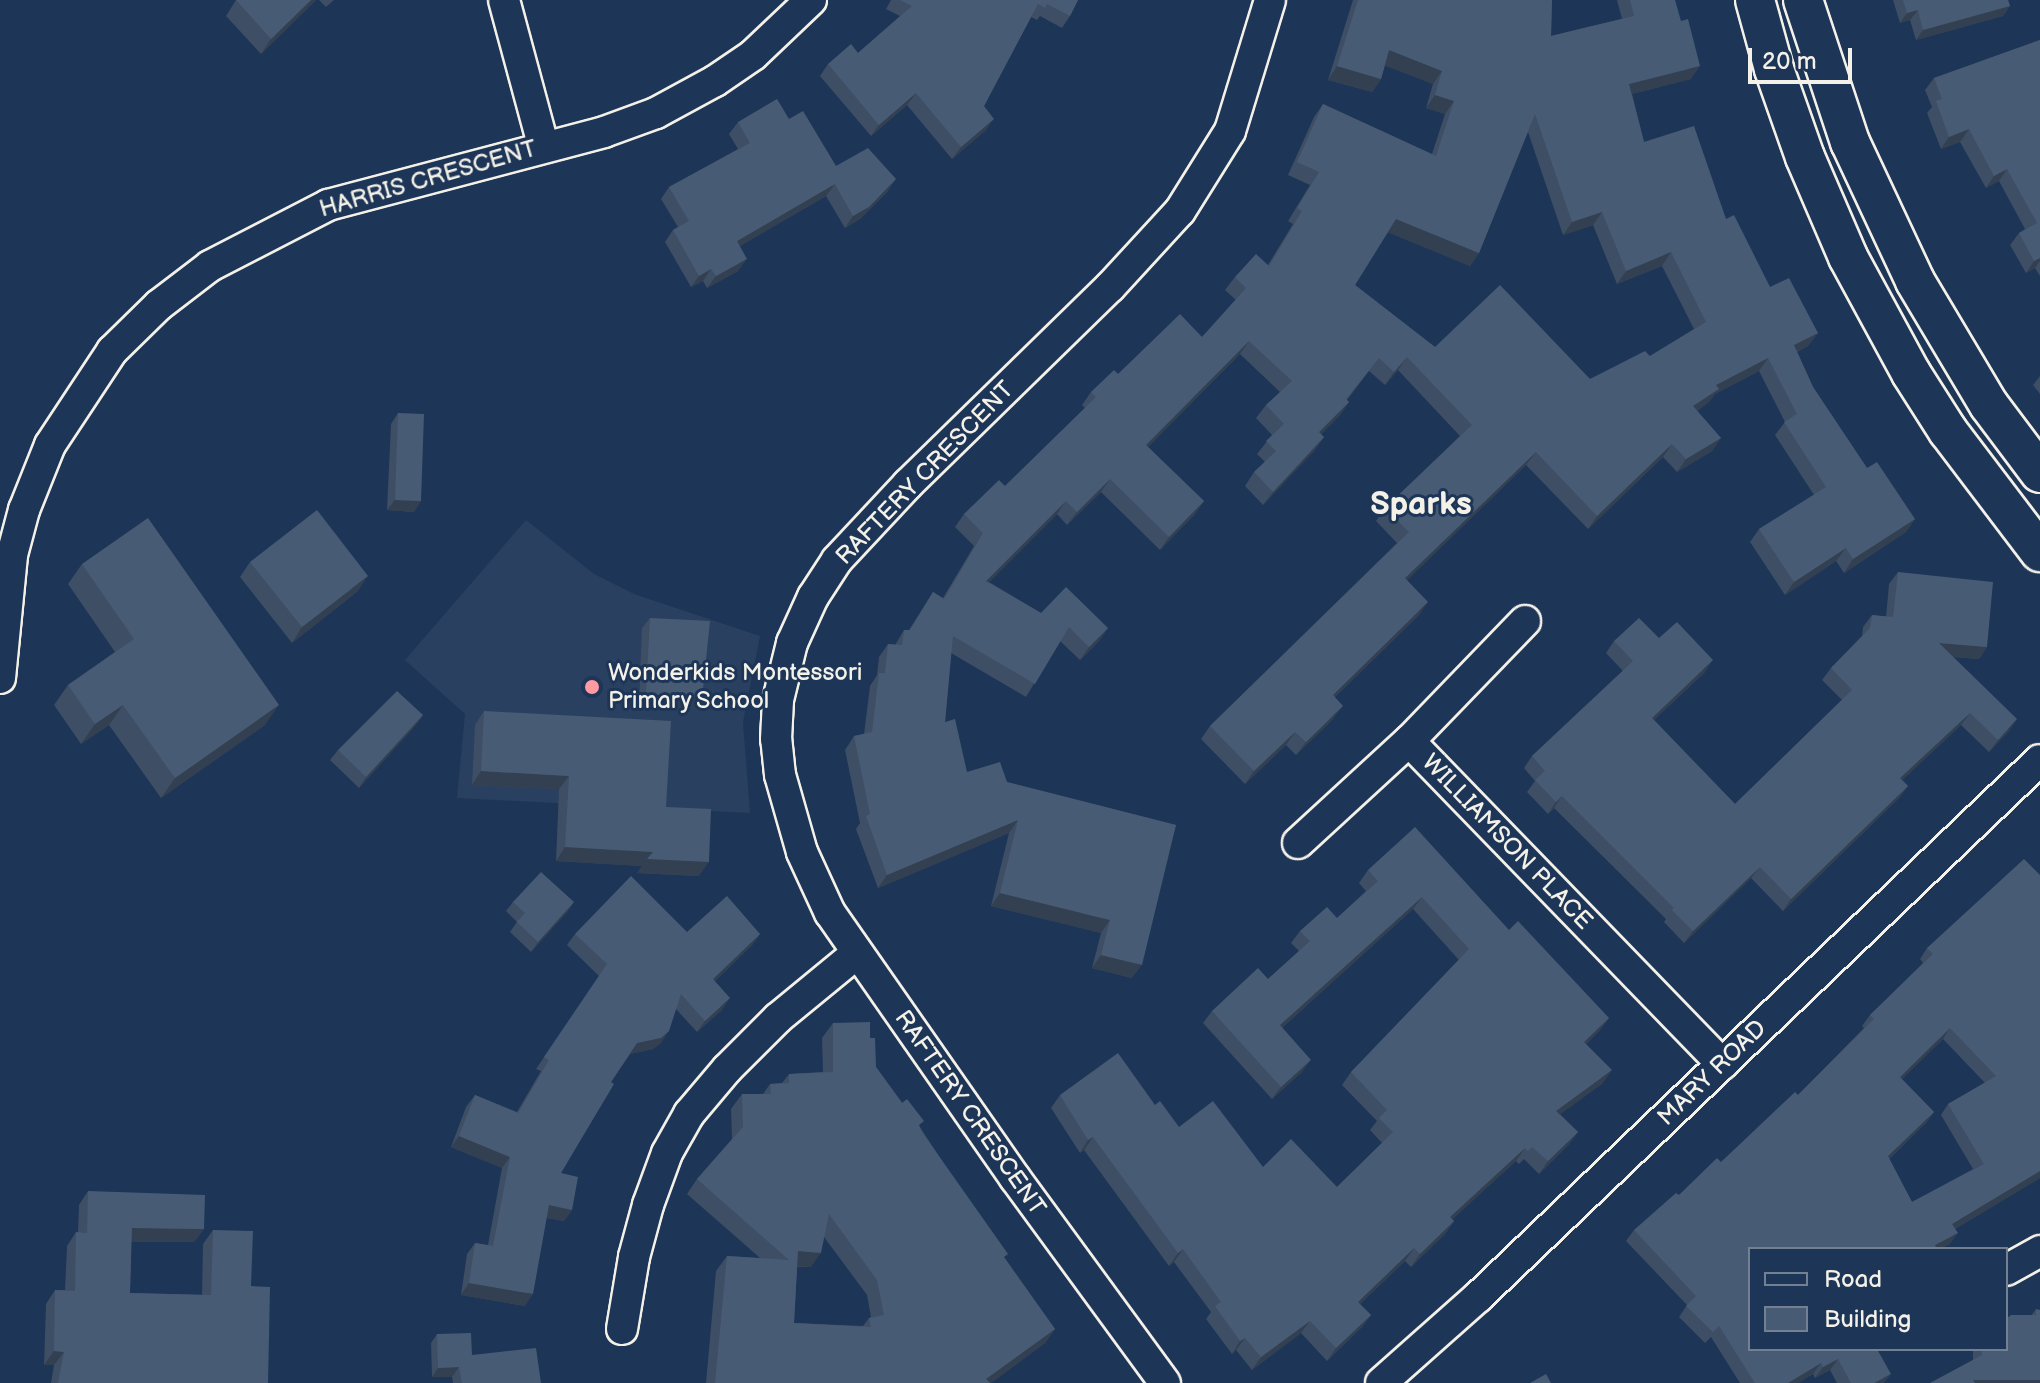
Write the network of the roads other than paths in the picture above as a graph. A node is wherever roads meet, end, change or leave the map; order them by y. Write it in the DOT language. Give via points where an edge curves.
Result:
graph roads {
  1 [pos="504,0"];
  2 [pos="811,0"];
  3 [pos="1270,0"];
  4 [pos="1755,0"];
  5 [pos="1803,0"];
  6 [pos="543,145"];
  7 [pos="2040,473"];
  8 [pos="2040,552"];
  9 [pos="1525,621"];
  10 [pos="0,678"];
  11 [pos="1409,741"];
  12 [pos="2040,760"];
  13 [pos="1298,843"];
  14 [pos="856,954"];
  15 [pos="1722,1064"];
  16 [pos="2040,1251"];
  17 [pos="2008,1269"];
  18 [pos="622,1329"];
  19 [pos="1165,1383"];
  20 [pos="1381,1383"];
  1 -- 6 [label="street"];
  2 -- 6 [label="street, HARRIS CRESCENT" via="753,55 679,100 627,125"];
  3 -- 14 [label="street, RAFTERY CRESCENT" via="1230,131 1180,211 837,560 792,643 778,700 780,775 802,852"];
  4 -- 8 [label="street" via="1805,157 1848,257 1948,431"];
  5 -- 7 [label="street" via="1850,142 1908,266 1989,405"];
  6 -- 10 [label="street, HARRIS CRESCENT" via="328,205 210,266 112,351 50,445 29,497 12,555"];
  9 -- 11 [label="street, WILLIAMSON PLACE"];
  11 -- 13 [label="street"];
  11 -- 15 [label="street, WILLIAMSON PLACE"];
  12 -- 15 [label="street, MARY ROAD"];
  14 -- 18 [label="street" via="778,1018 689,1114 667,1153 648,1205"];
  14 -- 19 [label="street, RAFTERY CRESCENT"];
  15 -- 20 [label="street, MARY ROAD"];
  16 -- 17 [label="street"];
}
